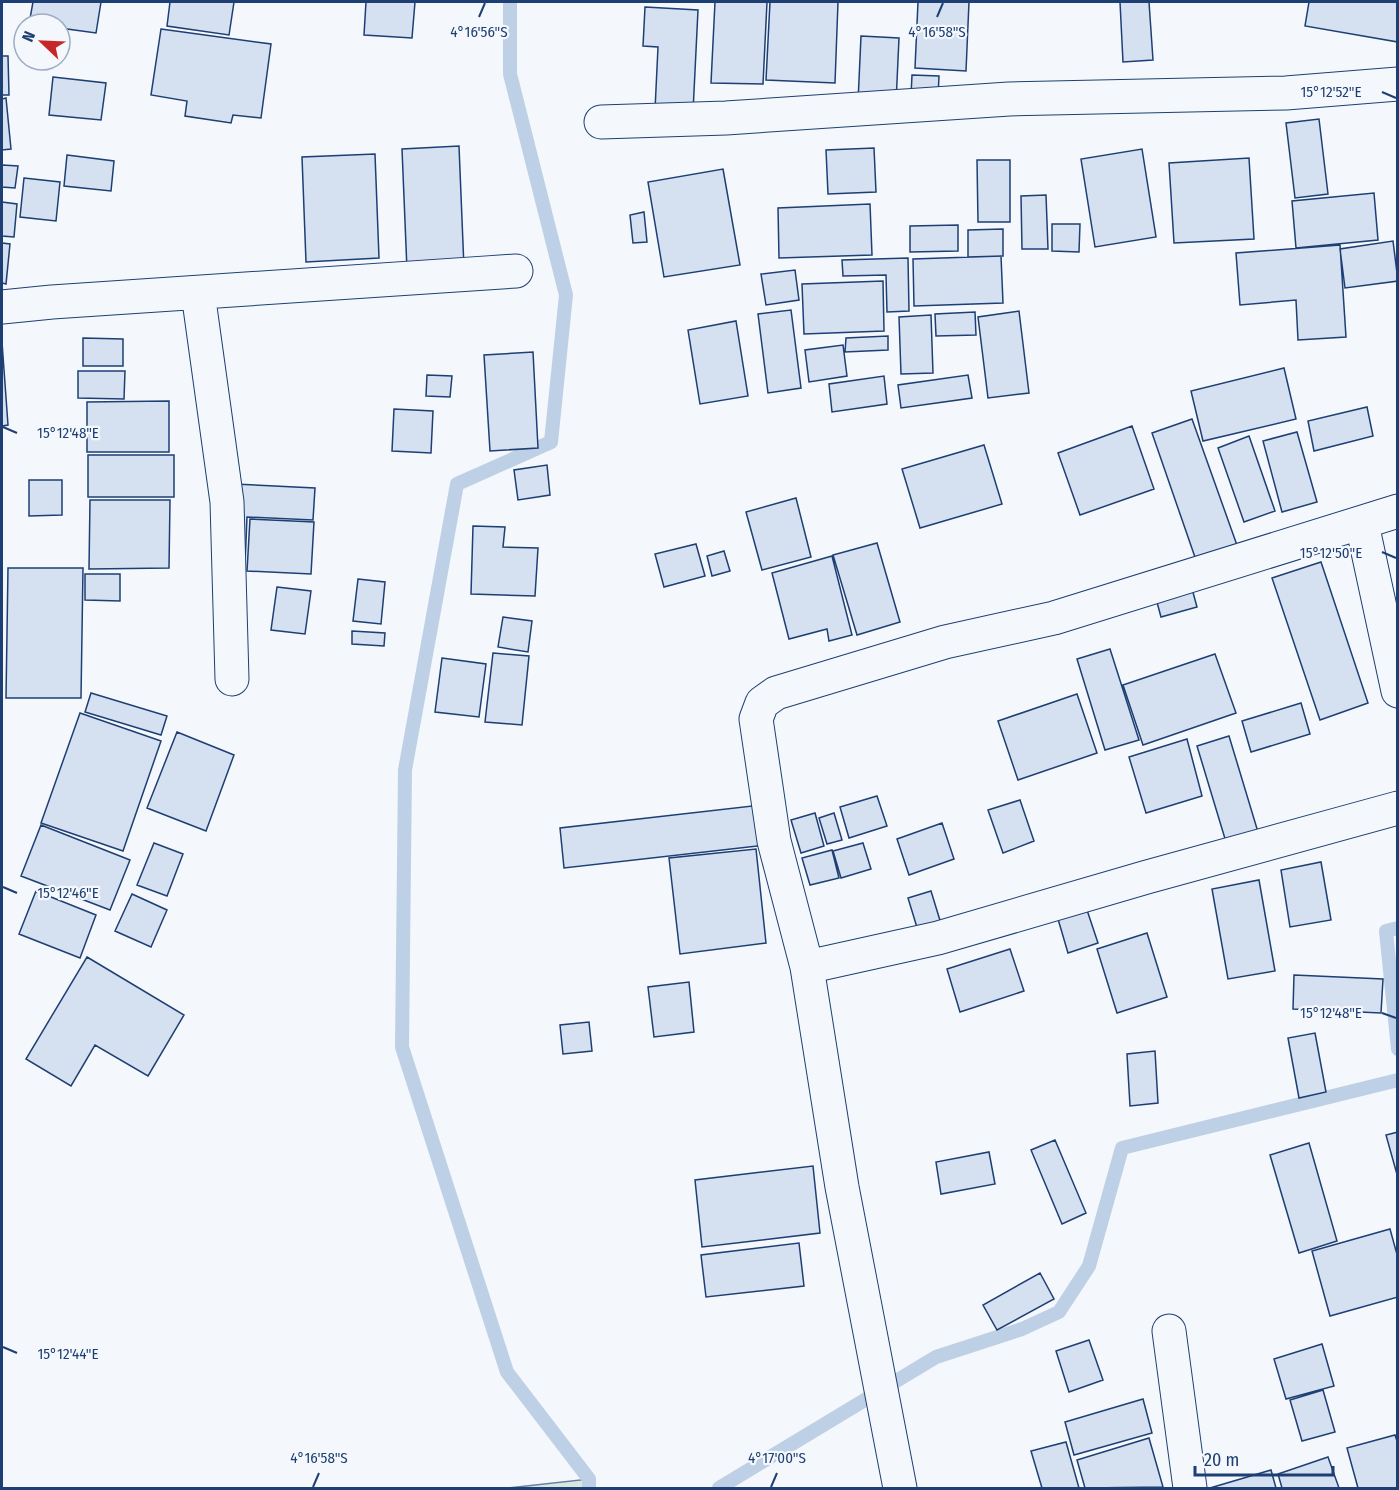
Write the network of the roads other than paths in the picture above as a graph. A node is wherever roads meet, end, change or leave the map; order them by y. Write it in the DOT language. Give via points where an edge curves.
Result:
graph roads {
  1 [pos="1398,84"];
  2 [pos="601,122"];
  3 [pos="516,271"];
  4 [pos="198,293"];
  5 [pos="2,307"];
  6 [pos="1398,511"];
  7 [pos="1362,524"];
  8 [pos="232,680"];
  9 [pos="1398,691"];
  10 [pos="1398,808"];
  11 [pos="807,968"];
  12 [pos="1169,1332"];
  13 [pos="900,1488"];
  14 [pos="1190,1488"];
  1 -- 2 [label="street" via="1286,93 1009,99 726,118"];
  3 -- 4 [label="street"];
  4 -- 5 [label="street"];
  4 -- 8 [label="street" via="227,502"];
  6 -- 7 [label="street"];
  7 -- 9 [label="street"];
  7 -- 11 [label="street" via="1054,618 934,645 776,693 762,703 756,719 774,841"];
  10 -- 11 [label="street" via="938,938"];
  11 -- 13 [label="street" via="842,1187"];
  12 -- 14 [label="street"];
}
